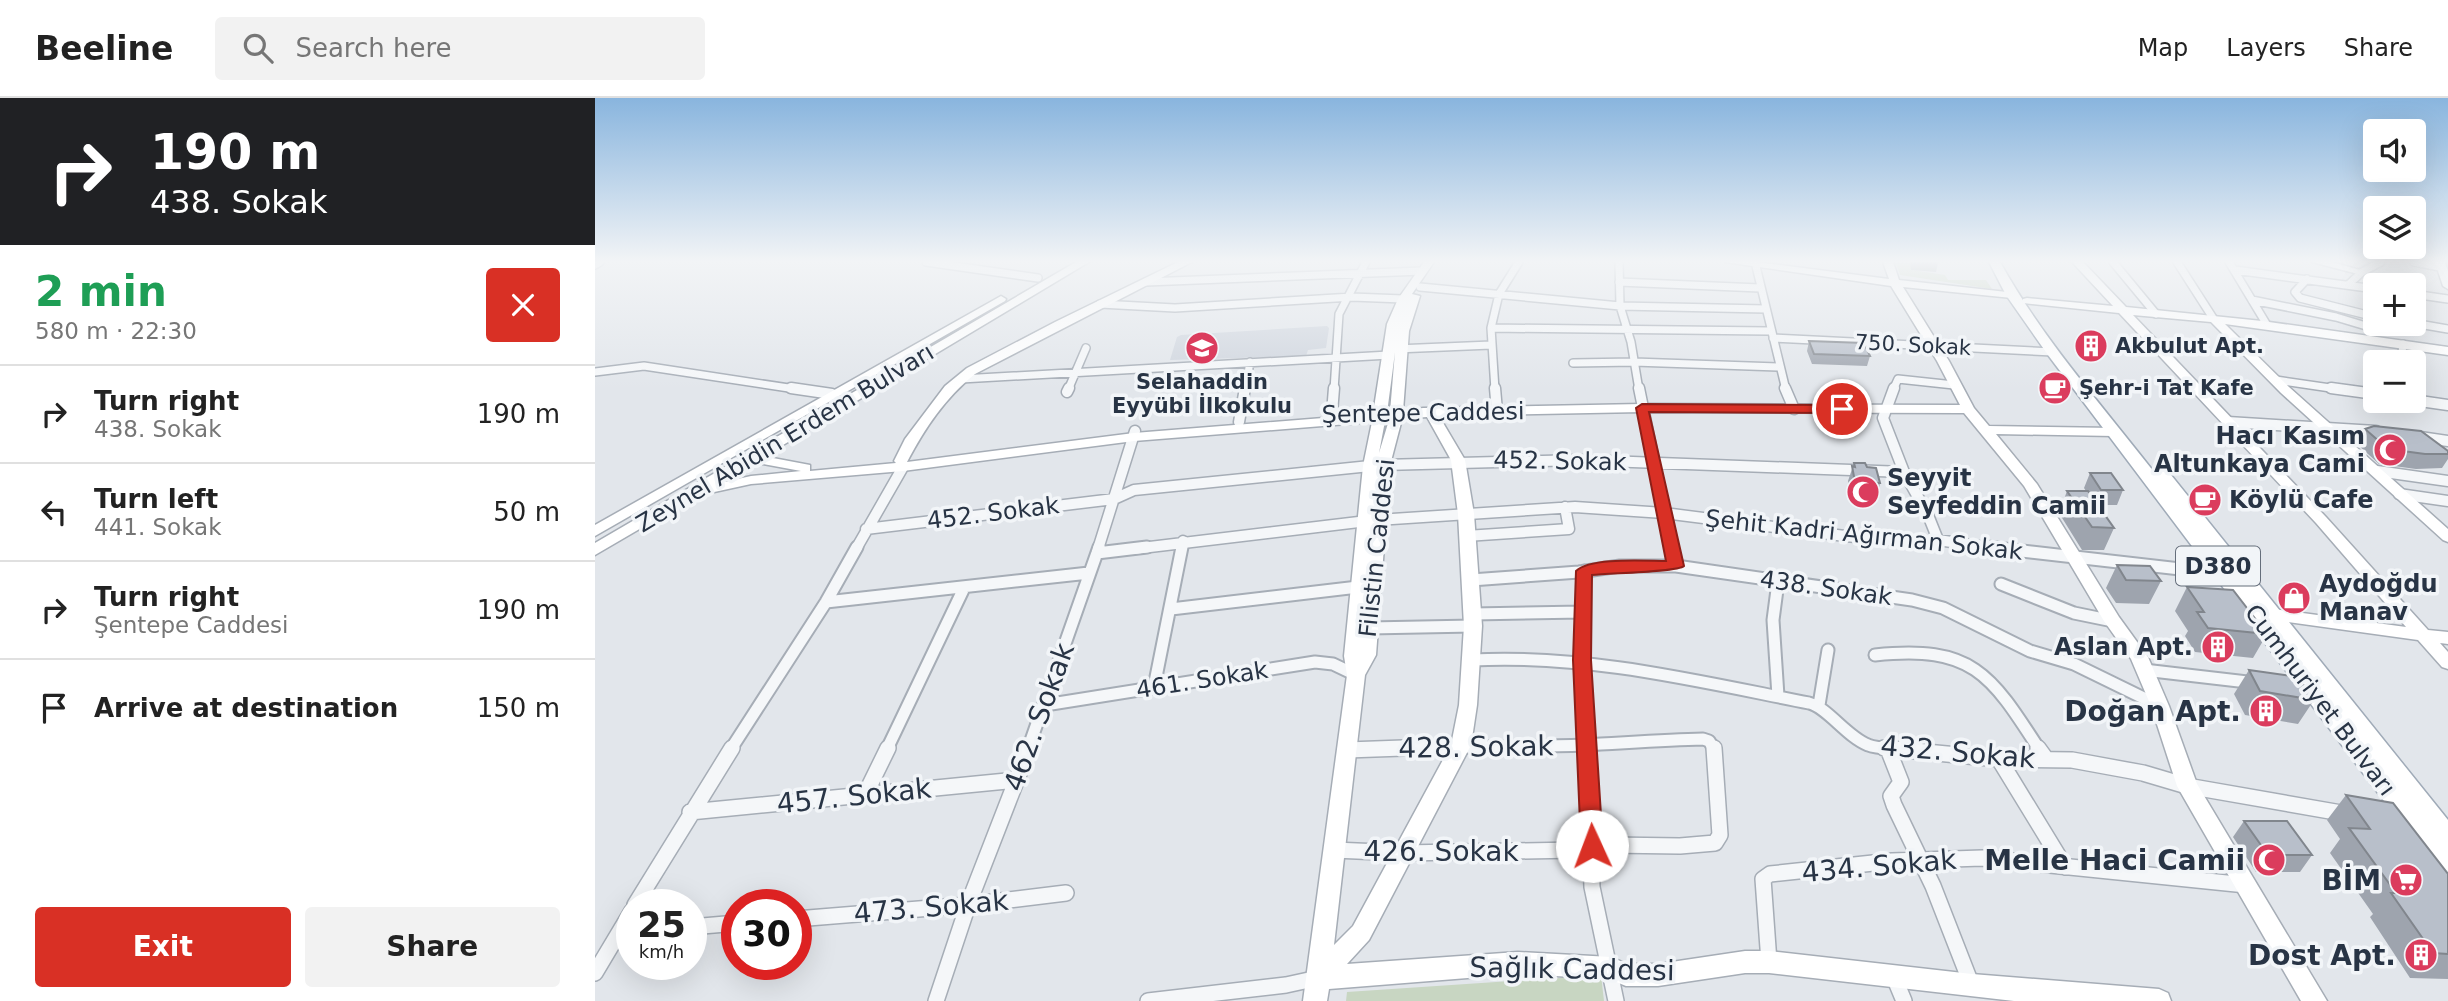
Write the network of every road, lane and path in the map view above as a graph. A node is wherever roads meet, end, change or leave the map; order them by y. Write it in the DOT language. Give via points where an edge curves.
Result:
graph roads {
  1 [pos="992,304"];
  2 [pos="1012,304"];
  3 [pos="1100,304"];
  4 [pos="1243,304"];
  5 [pos="1343,304"];
  6 [pos="1401,304"];
  7 [pos="1412,304"];
  8 [pos="1497,304"];
  9 [pos="1601,304"];
  10 [pos="1765,304"];
  11 [pos="1908,304"];
  12 [pos="2024,304"];
  13 [pos="2025,304"];
  14 [pos="2070,304"];
  15 [pos="2118,304"];
  16 [pos="2148,304"];
  17 [pos="2204,304"];
  18 [pos="2254,304"];
  19 [pos="2272,304"];
  20 [pos="2322,304"];
  21 [pos="1620,306"];
  22 [pos="1766,309"];
  23 [pos="2126,311"];
  24 [pos="2156,314"];
  25 [pos="2363,316"];
  26 [pos="2213,318"];
  27 [pos="2267,325"];
  28 [pos="2426,325"];
  29 [pos="2363,326"];
  30 [pos="1491,328"];
  31 [pos="2363,328"];
  32 [pos="1627,329"];
  33 [pos="2448,329"];
  34 [pos="1771,335"];
  35 [pos="2347,336"];
  36 [pos="1931,344"];
  37 [pos="2403,344"];
  38 [pos="1491,345"];
  39 [pos="1086,348"];
  40 [pos="2402,350"];
  41 [pos="1393,351"];
  42 [pos="2448,351"];
  43 [pos="2053,352"];
  44 [pos="1336,358"];
  45 [pos="1250,362"];
  46 [pos="1634,362"];
  47 [pos="1573,363"];
  48 [pos="1778,367"];
  49 [pos="595,372"];
  50 [pos="1075,372"];
  51 [pos="961,379"];
  52 [pos="2276,380"];
  53 [pos="1954,385"];
  54 [pos="1067,392"];
  55 [pos="2363,392"];
  56 [pos="832,394"];
  57 [pos="2426,402"];
  58 [pos="2448,405"];
  59 [pos="1642,408"];
  60 [pos="1794,409"];
  61 [pos="1889,409"];
  62 [pos="1968,409"];
  63 [pos="1497,411"];
  64 [pos="1332,413"];
  65 [pos="1388,413"];
  66 [pos="1431,413"];
  67 [pos="1239,422"];
  68 [pos="2228,422"];
  69 [pos="2325,426"];
  70 [pos="1986,430"];
  71 [pos="2114,432"];
  72 [pos="1135,434"];
  73 [pos="2392,434"];
  74 [pos="2405,435"];
  75 [pos="2448,441"];
  76 [pos="759,453"];
  77 [pos="1458,460"];
  78 [pos="1654,462"];
  79 [pos="902,464"];
  80 [pos="1376,465"];
  81 [pos="2377,471"];
  82 [pos="1904,472"];
  83 [pos="2448,481"];
  84 [pos="692,493"];
  85 [pos="2399,494"];
  86 [pos="1114,499"];
  87 [pos="2448,500"];
  88 [pos="1565,507"];
  89 [pos="1664,513"];
  90 [pos="1467,514"];
  91 [pos="1372,520"];
  92 [pos="866,528"];
  93 [pos="595,531"];
  94 [pos="1466,536"];
  95 [pos="2448,537"];
  96 [pos="1938,540"];
  97 [pos="1183,541"];
  98 [pos="595,550"];
  99 [pos="1097,554"];
  100 [pos="2074,557"];
  101 [pos="1676,566"];
  102 [pos="1584,571"];
  103 [pos="1089,573"];
  104 [pos="2224,573"];
  105 [pos="1471,580"];
  106 [pos="1778,582"];
  107 [pos="2001,584"];
  108 [pos="1358,587"];
  109 [pos="964,588"];
  110 [pos="826,602"];
  111 [pos="1171,609"];
  112 [pos="1582,612"];
  113 [pos="2273,615"];
  114 [pos="1473,620"];
  115 [pos="2113,621"];
  116 [pos="1369,628"];
  117 [pos="2420,634"];
  118 [pos="2448,638"];
  119 [pos="1828,650"];
  120 [pos="1875,654"];
  121 [pos="1472,660"];
  122 [pos="1582,660"];
  123 [pos="2448,663"];
  124 [pos="2144,670"];
  125 [pos="1356,675"];
  126 [pos="2273,685"];
  127 [pos="1154,687"];
  128 [pos="2293,688"];
  129 [pos="2315,692"];
  130 [pos="1778,696"];
  131 [pos="1045,705"];
  132 [pos="1819,705"];
  133 [pos="2160,706"];
  134 [pos="1461,745"];
  135 [pos="1586,745"];
  136 [pos="1888,748"];
  137 [pos="1347,750"];
  138 [pos="1999,759"];
  139 [pos="2046,759"];
  140 [pos="1017,780"];
  141 [pos="2186,786"];
  142 [pos="865,795"];
  143 [pos="690,812"];
  144 [pos="2360,816"];
  145 [pos="2391,821"];
  146 [pos="2415,824"];
  147 [pos="2448,838"];
  148 [pos="1714,843"];
  149 [pos="1592,846"];
  150 [pos="1334,850"];
  151 [pos="1403,853"];
  152 [pos="1920,860"];
  153 [pos="2065,867"];
  154 [pos="2448,867"];
  155 [pos="2246,885"];
  156 [pos="644,889"];
  157 [pos="1066,893"];
  158 [pos="968,905"];
  159 [pos="812,918"];
  160 [pos="616,944"];
  161 [pos="1769,962"];
  162 [pos="1611,968"];
  163 [pos="595,973"];
  164 [pos="1894,977"];
  165 [pos="1972,986"];
  166 [pos="1317,989"];
  167 [pos="936,1001"];
  168 [pos="1148,1001"];
  169 [pos="1616,1001"];
  170 [pos="1903,1001"];
  171 [pos="2159,1001"];
  172 [pos="2315,1001"];
  1 -- 56 [label="street, Zeynel Abidin Erdem Bulvarı"];
  2 -- 76 [label="street, Zeynel Abidin Erdem Bulvarı"];
  3 -- 4 [label="street" via="1135,309"];
  3 -- 51 [label="street"];
  5 -- 44 [label="street"];
  6 -- 41 [label="street, Filistin Caddesi" via="1393,324"];
  7 -- 41 [label="street, Filistin Caddesi"];
  8 -- 30 [label="street"];
  9 -- 21 [label="street"];
  10 -- 22 [label="street"];
  11 -- 36 [label="street"];
  12 -- 43 [label="main road, Cumhuriyet Bulvarı / D380"];
  13 -- 113 [label="main road, Cumhuriyet Bulvarı / D380"];
  14 -- 23 [label="street"];
  15 -- 23 [label="street"];
  16 -- 24 [label="street"];
  17 -- 26 [label="street"];
  18 -- 27 [label="street"];
  19 -- 29 [label="street"];
  20 -- 25 [label="street"];
  21 -- 22 [label="street"];
  21 -- 32 [label="street"];
  22 -- 34 [label="street"];
  23 -- 24 [label="street"];
  23 -- 68 [label="street"];
  24 -- 26 [label="street"];
  26 -- 27 [label="street"];
  26 -- 52 [label="street"];
  27 -- 35 [label="street"];
  28 -- 33 [label="street"];
  30 -- 32 [label="street, 750. Sokak"];
  30 -- 38 [label="street"];
  31 -- 35 [label="street"];
  32 -- 34 [label="street, 750. Sokak"];
  32 -- 46 [label="street"];
  34 -- 36 [label="street, 750. Sokak"];
  34 -- 48 [label="street"];
  35 -- 37 [label="street"];
  36 -- 43 [label="street, 750. Sokak"];
  36 -- 53 [label="street"];
  37 -- 40 [label="street"];
  37 -- 42 [label="street"];
  38 -- 41 [label="street"];
  38 -- 63 [label="street"];
  39 -- 50 [label="street"];
  41 -- 44 [label="street"];
  41 -- 65 [label="street, Filistin Caddesi"];
  43 -- 71 [label="main road, Cumhuriyet Bulvarı / D380"];
  44 -- 45 [label="street"];
  44 -- 64 [label="street"];
  45 -- 50 [label="street"];
  45 -- 67 [label="street"];
  46 -- 47 [label="street"];
  46 -- 48 [label="street"];
  46 -- 59 [label="street"];
  48 -- 60 [label="street"];
  49 -- 56 [label="street" via="644,366"];
  50 -- 51 [label="street"];
  50 -- 54 [label="street"];
  51 -- 79 [label="street" via="912,439"];
  52 -- 55 [label="street"];
  52 -- 69 [label="street"];
  53 -- 61 [label="street" via="1898,379"];
  53 -- 62 [label="street"];
  56 -- 93 [label="street, Zeynel Abidin Erdem Bulvarı"];
  57 -- 58 [label="street"];
  59 -- 60 [label="street, Şentepe Caddesi"];
  59 -- 63 [label="street, Şentepe Caddesi"];
  59 -- 78 [label="street"];
  60 -- 61 [label="street, Şentepe Caddesi"];
  61 -- 62 [label="street, Şentepe Caddesi"];
  61 -- 82 [label="street" via="1884,418"];
  62 -- 70 [label="street"];
  63 -- 66 [label="street, Şentepe Caddesi"];
  64 -- 65 [label="street, Şentepe Caddesi"];
  64 -- 67 [label="street, Şentepe Caddesi"];
  65 -- 66 [label="street, Şentepe Caddesi"];
  65 -- 72 [label="street"];
  65 -- 80 [label="street, Filistin Caddesi"];
  66 -- 77 [label="street"];
  67 -- 72 [label="street, Şentepe Caddesi"];
  68 -- 69 [label="street"];
  68 -- 117 [label="street"];
  69 -- 73 [label="street"];
  69 -- 81 [label="street"];
  70 -- 71 [label="street"];
  70 -- 100 [label="street" via="2030,484"];
  71 -- 104 [label="main road, Cumhuriyet Bulvarı / D380"];
  72 -- 79 [label="street"];
  72 -- 86 [label="street, 462. Sokak"];
  74 -- 75 [label="street"];
  76 -- 79 [label="street" via="768,461 795,468"];
  76 -- 84 [label="street, Zeynel Abidin Erdem Bulvarı"];
  77 -- 78 [label="street, 452. Sokak"];
  77 -- 80 [label="street, 452. Sokak"];
  77 -- 90 [label="street"];
  78 -- 82 [label="street, 452. Sokak"];
  78 -- 89 [label="street"];
  79 -- 84 [label="street" via="751,480"];
  79 -- 92 [label="street"];
  80 -- 86 [label="street, 452. Sokak" via="1134,490"];
  80 -- 91 [label="street, Filistin Caddesi"];
  81 -- 83 [label="street"];
  81 -- 85 [label="street"];
  82 -- 96 [label="street"];
  84 -- 98 [label="street, Zeynel Abidin Erdem Bulvarı"];
  85 -- 87 [label="street"];
  85 -- 95 [label="street"];
  86 -- 92 [label="street, 452. Sokak"];
  86 -- 99 [label="street, 462. Sokak"];
  88 -- 89 [label="street, Şehit Kadri Ağırman Sokak"];
  88 -- 90 [label="street, Şehit Kadri Ağırman Sokak"];
  88 -- 94 [label="street" via="1569,528"];
  89 -- 96 [label="street, Şehit Kadri Ağırman Sokak" via="1845,536"];
  89 -- 101 [label="street"];
  90 -- 91 [label="street, Şehit Kadri Ağırman Sokak"];
  90 -- 94 [label="street"];
  91 -- 97 [label="street, Şehit Kadri Ağırman Sokak"];
  91 -- 108 [label="street, Filistin Caddesi"];
  91 -- 116 [label="street, Filistin Caddesi"];
  92 -- 110 [label="street"];
  94 -- 105 [label="street"];
  96 -- 100 [label="street, Şehit Kadri Ağırman Sokak"];
  97 -- 99 [label="street, Şehit Kadri Ağırman Sokak"];
  97 -- 111 [label="street"];
  99 -- 103 [label="street, 462. Sokak"];
  100 -- 104 [label="street, Şehit Kadri Ağırman Sokak"];
  100 -- 115 [label="street"];
  101 -- 102 [label="street, 438. Sokak"];
  101 -- 106 [label="street, 438. Sokak"];
  102 -- 105 [label="street, 438. Sokak"];
  102 -- 112 [label="street"];
  103 -- 109 [label="street"];
  103 -- 131 [label="street, 462. Sokak"];
  104 -- 129 [label="main road, Cumhuriyet Bulvarı / D380"];
  105 -- 114 [label="street"];
  106 -- 130 [label="street" via="1773,620"];
  106 -- 133 [label="street, 438. Sokak" via="1933,604"];
  107 -- 115 [label="street" via="2074,613"];
  108 -- 111 [label="street"];
  108 -- 125 [label="street, Filistin Caddesi"];
  109 -- 110 [label="street"];
  109 -- 142 [label="street"];
  110 -- 143 [label="street"];
  111 -- 127 [label="street"];
  112 -- 114 [label="street"];
  112 -- 122 [label="street"];
  113 -- 117 [label="street"];
  113 -- 147 [label="main road, Cumhuriyet Bulvarı / D380"];
  114 -- 116 [label="street"];
  114 -- 121 [label="street"];
  115 -- 124 [label="street"];
  116 -- 125 [label="street, Filistin Caddesi" via="1367,655"];
  117 -- 118 [label="street"];
  117 -- 123 [label="street"];
  119 -- 132 [label="street"];
  120 -- 139 [label="street" via="1920,651 1984,673"];
  121 -- 122 [label="street" via="1518,656"];
  121 -- 134 [label="street"];
  122 -- 130 [label="street" via="1673,673"];
  122 -- 135 [label="street"];
  124 -- 126 [label="street"];
  124 -- 133 [label="street"];
  125 -- 127 [label="street, 461. Sokak" via="1333,664 1315,662"];
  125 -- 137 [label="street, Filistin Caddesi"];
  127 -- 131 [label="street, 461. Sokak"];
  128 -- 129 [label="street"];
  129 -- 146 [label="main road, Cumhuriyet Bulvarı / D380"];
  130 -- 132 [label="street"];
  131 -- 140 [label="street, 462. Sokak"];
  132 -- 136 [label="street, 432. Sokak" via="1858,740"];
  133 -- 141 [label="street"];
  134 -- 135 [label="street, 428. Sokak"];
  134 -- 137 [label="street, 428. Sokak"];
  134 -- 151 [label="street"];
  135 -- 148 [label="street, 428. Sokak" via="1709,741 1714,747 1720,835"];
  135 -- 149 [label="street"];
  136 -- 138 [label="street, 432. Sokak"];
  136 -- 152 [label="street" via="1901,782 1891,796"];
  137 -- 150 [label="street, Filistin Caddesi"];
  138 -- 139 [label="street, 432. Sokak"];
  138 -- 153 [label="street"];
  139 -- 141 [label="street, 432. Sokak" via="2143,773"];
  140 -- 142 [label="street, 457. Sokak"];
  140 -- 158 [label="street, 462. Sokak"];
  141 -- 144 [label="street, 432. Sokak"];
  141 -- 155 [label="street"];
  142 -- 143 [label="street, 457. Sokak"];
  143 -- 156 [label="street"];
  145 -- 146 [label="street"];
  146 -- 154 [label="main road, Cumhuriyet Bulvarı / D380"];
  148 -- 149 [label="street, 426. Sokak" via="1680,848"];
  149 -- 151 [label="street, 426. Sokak"];
  149 -- 162 [label="street" via="1595,909"];
  150 -- 151 [label="street, 426. Sokak"];
  150 -- 166 [label="street, Filistin Caddesi"];
  151 -- 166 [label="street" via="1361,933"];
  152 -- 153 [label="street, 434. Sokak" via="1982,858"];
  152 -- 161 [label="street, 434. Sokak" via="1770,874 1763,879"];
  152 -- 165 [label="street"];
  153 -- 155 [label="street, 434. Sokak"];
  155 -- 172 [label="street"];
  157 -- 158 [label="street, 473. Sokak"];
  158 -- 159 [label="street, 473. Sokak"];
  158 -- 167 [label="street, 462. Sokak"];
  160 -- 163 [label="street"];
  161 -- 162 [label="street, Sağlık Caddesi" via="1658,975 1626,975"];
  161 -- 164 [label="street, Sağlık Caddesi"];
  162 -- 166 [label="street, Sağlık Caddesi" via="1518,963"];
  162 -- 169 [label="street"];
  164 -- 165 [label="street, Sağlık Caddesi"];
  164 -- 170 [label="street"];
  165 -- 171 [label="street, Sağlık Caddesi"];
  166 -- 168 [label="street" via="1286,985"];
}
